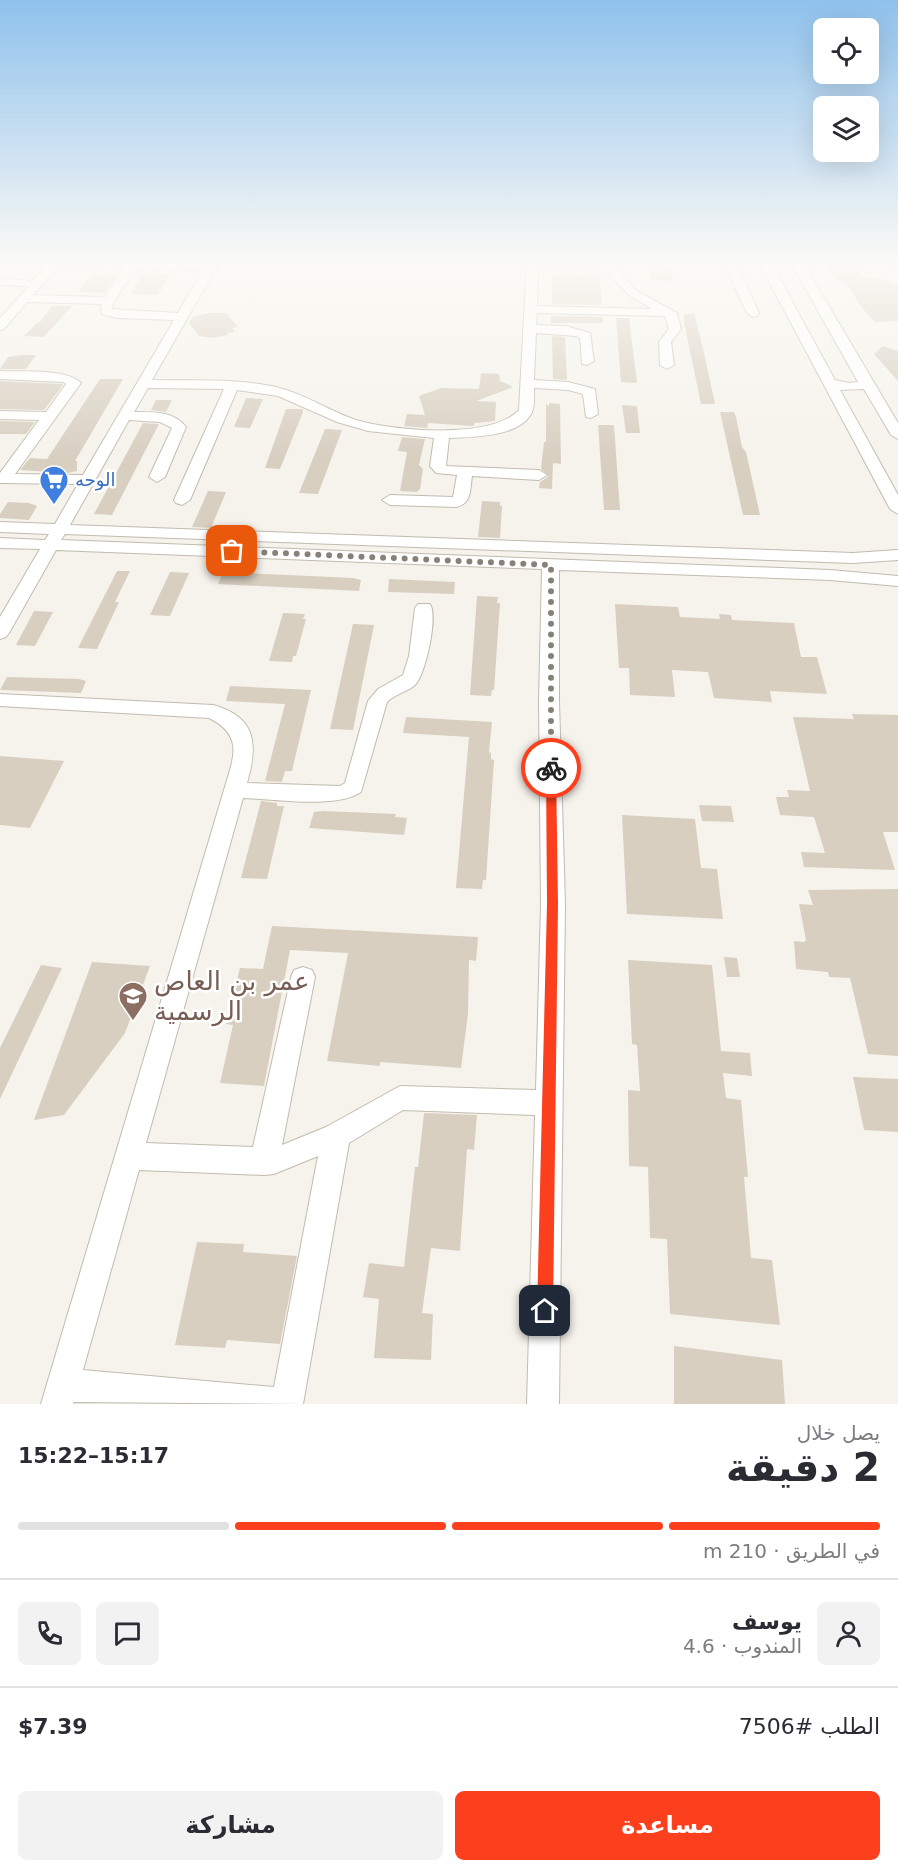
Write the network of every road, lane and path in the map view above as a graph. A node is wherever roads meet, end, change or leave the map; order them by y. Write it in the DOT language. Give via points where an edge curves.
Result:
graph roads {
  1 [pos="176,327"];
  2 [pos="675,327"];
  3 [pos="799,327"];
  4 [pos="834,327"];
  5 [pos="531,329"];
  6 [pos="587,361"];
  7 [pos="667,366"];
  8 [pos="0,375"];
  9 [pos="867,382"];
  10 [pos="830,383"];
  11 [pos="144,384"];
  12 [pos="529,384"];
  13 [pos="232,386"];
  14 [pos="878,401"];
  15 [pos="841,403"];
  16 [pos="591,414"];
  17 [pos="0,415"];
  18 [pos="50,416"];
  19 [pos="125,416"];
  20 [pos="442,434"];
  21 [pos="898,435"];
  22 [pos="465,471"];
  23 [pos="539,475"];
  24 [pos="157,477"];
  25 [pos="2,478"];
  26 [pos="88,480"];
  27 [pos="182,500"];
  28 [pos="390,500"];
  29 [pos="898,509"];
  30 [pos="0,527"];
  31 [pos="60,529"];
  32 [pos="281,536"];
  33 [pos="0,543"];
  34 [pos="232,543"];
  35 [pos="51,545"];
  36 [pos="274,553"];
  37 [pos="898,555"];
  38 [pos="853,558"];
  39 [pos="551,565"];
  40 [pos="859,577"];
  41 [pos="898,581"];
  42 [pos="424,608"];
  43 [pos="0,633"];
  44 [pos="0,700"];
  45 [pos="235,790"];
  46 [pos="303,977"];
  47 [pos="549,1103"];
  48 [pos="336,1136"];
  49 [pos="129,1156"];
  50 [pos="264,1162"];
  51 [pos="60,1394"];
  52 [pos="225,1401"];
  53 [pos="287,1404"];
  54 [pos="543,1404"];
  1 -- 11 [label="street"];
  2 -- 7 [label="street" via="664,342"];
  3 -- 10 [label="street"];
  4 -- 9 [label="street"];
  5 -- 6 [label="street" via="583,334"];
  5 -- 12 [label="street"];
  8 -- 18 [label="street" via="72,380 72,387"];
  9 -- 10 [label="street" via="857,387"];
  9 -- 14 [label="street"];
  10 -- 15 [label="street"];
  11 -- 13 [label="street"];
  11 -- 19 [label="street"];
  12 -- 16 [label="street" via="571,386 590,392"];
  12 -- 20 [label="street" via="526,411 519,422 488,432"];
  13 -- 20 [label="street" via="287,394 364,427"];
  13 -- 27 [label="street"];
  14 -- 15 [label="street" via="851,397"];
  14 -- 21 [label="street"];
  15 -- 29 [label="street"];
  17 -- 18 [label="street"];
  18 -- 25 [label="street"];
  19 -- 24 [label="street" via="164,419 179,427"];
  19 -- 26 [label="street"];
  20 -- 22 [label="street" via="438,468"];
  22 -- 23 [label="street"];
  22 -- 28 [label="street" via="458,502"];
  25 -- 26 [label="street"];
  26 -- 31 [label="street"];
  30 -- 31 [label="street"];
  31 -- 34 [label="street"];
  31 -- 35 [label="street"];
  32 -- 34 [label="street"];
  32 -- 36 [label="street" via="268,546"];
  32 -- 38 [label="street"];
  33 -- 35 [label="street"];
  34 -- 35 [label="street"];
  34 -- 36 [label="street"];
  35 -- 43 [label="street"];
  36 -- 39 [label="street"];
  37 -- 38 [label="street"];
  38 -- 40 [label="street"];
  39 -- 40 [label="street"];
  39 -- 47 [label="street" via="553,904"];
  40 -- 41 [label="street"];
  42 -- 45 [label="street" via="414,673 378,701 354,788 333,794"];
  44 -- 45 [label="street" via="213,712 227,717 237,725 245,746"];
  45 -- 49 [label="street"];
  46 -- 50 [label="street"];
  47 -- 48 [label="street" via="400,1098"];
  47 -- 54 [label="street"];
  48 -- 50 [label="street"];
  48 -- 53 [label="street"];
  49 -- 50 [label="street"];
  49 -- 51 [label="street"];
  51 -- 52 [label="street"];
  52 -- 53 [label="street"];
}
